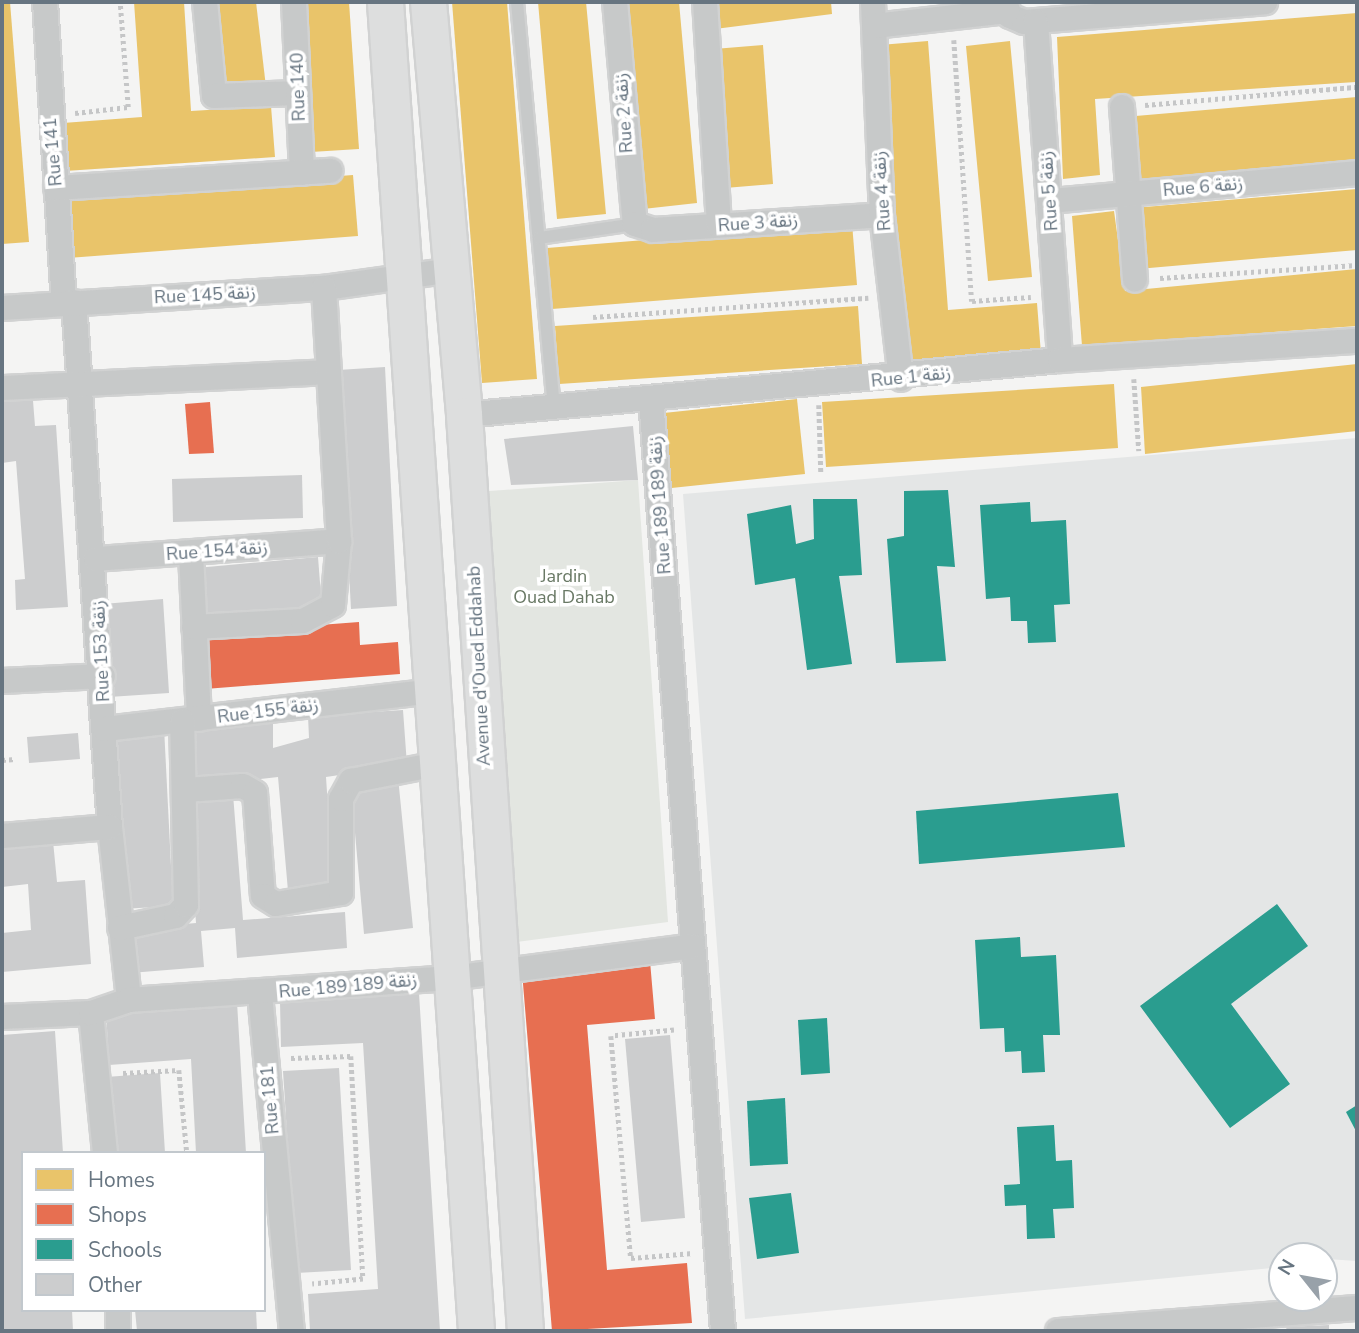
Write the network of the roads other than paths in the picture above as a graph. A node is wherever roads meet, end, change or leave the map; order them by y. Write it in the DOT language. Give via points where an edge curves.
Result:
graph roads {
  1 [pos="45,2"];
  2 [pos="205,2"];
  3 [pos="294,2"];
  4 [pos="385,2"];
  5 [pos="429,2"];
  6 [pos="517,2"];
  7 [pos="615,2"];
  8 [pos="705,2"];
  9 [pos="1265,2"];
  10 [pos="1175,6"];
  11 [pos="873,14"];
  12 [pos="1017,14"];
  13 [pos="298,93"];
  14 [pos="1122,107"];
  15 [pos="330,171"];
  16 [pos="302,173"];
  17 [pos="1357,173"];
  18 [pos="56,188"];
  19 [pos="1129,194"];
  20 [pos="1050,201"];
  21 [pos="882,215"];
  22 [pos="635,224"];
  23 [pos="719,225"];
  24 [pos="538,238"];
  25 [pos="452,270"];
  26 [pos="407,278"];
  27 [pos="1135,280"];
  28 [pos="324,288"];
  29 [pos="69,303"];
  30 [pos="2,308"];
  31 [pos="1357,341"];
  32 [pos="1060,360"];
  33 [pos="329,372"];
  34 [pos="901,379"];
  35 [pos="80,384"];
  36 [pos="2,388"];
  37 [pos="652,399"];
  38 [pos="554,406"];
  39 [pos="464,415"];
  40 [pos="339,541"];
  41 [pos="191,554"];
  42 [pos="96,559"];
  43 [pos="194,627"];
  44 [pos="103,676"];
  45 [pos="2,681"];
  46 [pos="430,691"];
  47 [pos="190,720"];
  48 [pos="105,729"];
  49 [pos="438,764"];
  50 [pos="186,790"];
  51 [pos="110,827"];
  52 [pos="2,836"];
  53 [pos="120,928"];
  54 [pos="693,946"];
  55 [pos="496,968"];
  56 [pos="451,978"];
  57 [pos="260,994"];
  58 [pos="128,1000"];
  59 [pos="91,1013"];
  60 [pos="2,1017"];
  61 [pos="105,1151"];
  62 [pos="1357,1308"];
  63 [pos="118,1312"];
  64 [pos="1262,1323"];
  65 [pos="118,1331"];
  66 [pos="292,1331"];
  67 [pos="476,1331"];
  68 [pos="524,1331"];
  69 [pos="723,1331"];
  70 [pos="1058,1331"];
  1 -- 18 [label="street, Rue 141"];
  2 -- 13 [label="street" via="214,96"];
  3 -- 13 [label="street, Rue 140"];
  4 -- 26 [label="street"];
  5 -- 25 [label="street, Avenue d'Oued Eddahab"];
  6 -- 24 [label="lane"];
  7 -- 22 [label="street, Rue 2 زنقة"];
  8 -- 23 [label="street"];
  9 -- 10 [label="street"];
  10 -- 12 [label="street"];
  11 -- 12 [label="street"];
  11 -- 21 [label="street, Rue 4 زنقة"];
  12 -- 20 [label="street, Rue 5 زنقة"];
  13 -- 16 [label="street, Rue 140"];
  14 -- 19 [label="street"];
  15 -- 16 [label="street"];
  16 -- 18 [label="street"];
  17 -- 19 [label="street, Rue 6 زنقة"];
  18 -- 29 [label="street, Rue 141"];
  19 -- 20 [label="street, Rue 6 زنقة"];
  19 -- 27 [label="street"];
  20 -- 32 [label="street, Rue 5 زنقة"];
  21 -- 23 [label="street, Rue 3 زنقة"];
  21 -- 34 [label="street, Rue 4 زنقة"];
  22 -- 23 [label="street, Rue 3 زنقة" via="653,230"];
  22 -- 24 [label="lane"];
  24 -- 38 [label="lane"];
  25 -- 26 [label="street, Rue 145 زنقة"];
  25 -- 39 [label="street, Avenue d'Oued Eddahab"];
  26 -- 28 [label="street, Rue 145 زنقة"];
  26 -- 46 [label="street"];
  28 -- 29 [label="street, Rue 145 زنقة"];
  28 -- 33 [label="street"];
  29 -- 30 [label="street, Rue 145 زنقة"];
  29 -- 35 [label="street, Rue 153 زنقة"];
  31 -- 32 [label="street, Rue 1 زنقة"];
  32 -- 34 [label="street, Rue 1 زنقة"];
  33 -- 35 [label="street"];
  33 -- 40 [label="street"];
  34 -- 37 [label="street, Rue 1 زنقة"];
  35 -- 36 [label="street"];
  35 -- 42 [label="street, Rue 153 زنقة"];
  37 -- 38 [label="street, Rue 1 زنقة"];
  37 -- 54 [label="street, Rue 189 زنقة 189"];
  38 -- 39 [label="street, Rue 1 زنقة"];
  39 -- 55 [label="street, Avenue d'Oued Eddahab"];
  40 -- 41 [label="street, Rue 154 زنقة"];
  40 -- 43 [label="street" via="338,588 321,616"];
  41 -- 42 [label="street, Rue 154 زنقة"];
  41 -- 43 [label="street"];
  42 -- 44 [label="street, Rue 153 زنقة"];
  43 -- 47 [label="street"];
  44 -- 45 [label="street"];
  44 -- 48 [label="street, Rue 153 زنقة"];
  46 -- 47 [label="street, Rue 155 زنقة"];
  46 -- 49 [label="street"];
  47 -- 48 [label="street, Rue 155 زنقة"];
  47 -- 50 [label="street"];
  48 -- 51 [label="street, Rue 153 زنقة"];
  49 -- 50 [label="street" via="351,782 341,799 341,893 276,904 264,896 255,793 243,786"];
  49 -- 56 [label="street"];
  50 -- 53 [label="street" via="186,905 176,916"];
  51 -- 52 [label="street"];
  51 -- 53 [label="street, Rue 153 زنقة"];
  53 -- 58 [label="street, Rue 153 زنقة"];
  54 -- 55 [label="street, Rue 189 زنقة 189"];
  54 -- 69 [label="street, Rue 189 زنقة 189"];
  55 -- 56 [label="street, Rue 189 زنقة 189"];
  55 -- 68 [label="street, Avenue d'Oued Eddahab"];
  56 -- 57 [label="street, Rue 189 زنقة 189"];
  56 -- 67 [label="street"];
  57 -- 58 [label="street, Rue 189 زنقة 189"];
  57 -- 66 [label="street, Rue 181"];
  58 -- 59 [label="street, Rue 189 زنقة 189"];
  59 -- 60 [label="street, Rue 189 زنقة 189"];
  59 -- 61 [label="street"];
  62 -- 64 [label="street"];
  63 -- 65 [label="street"];
  64 -- 70 [label="street"];
}
